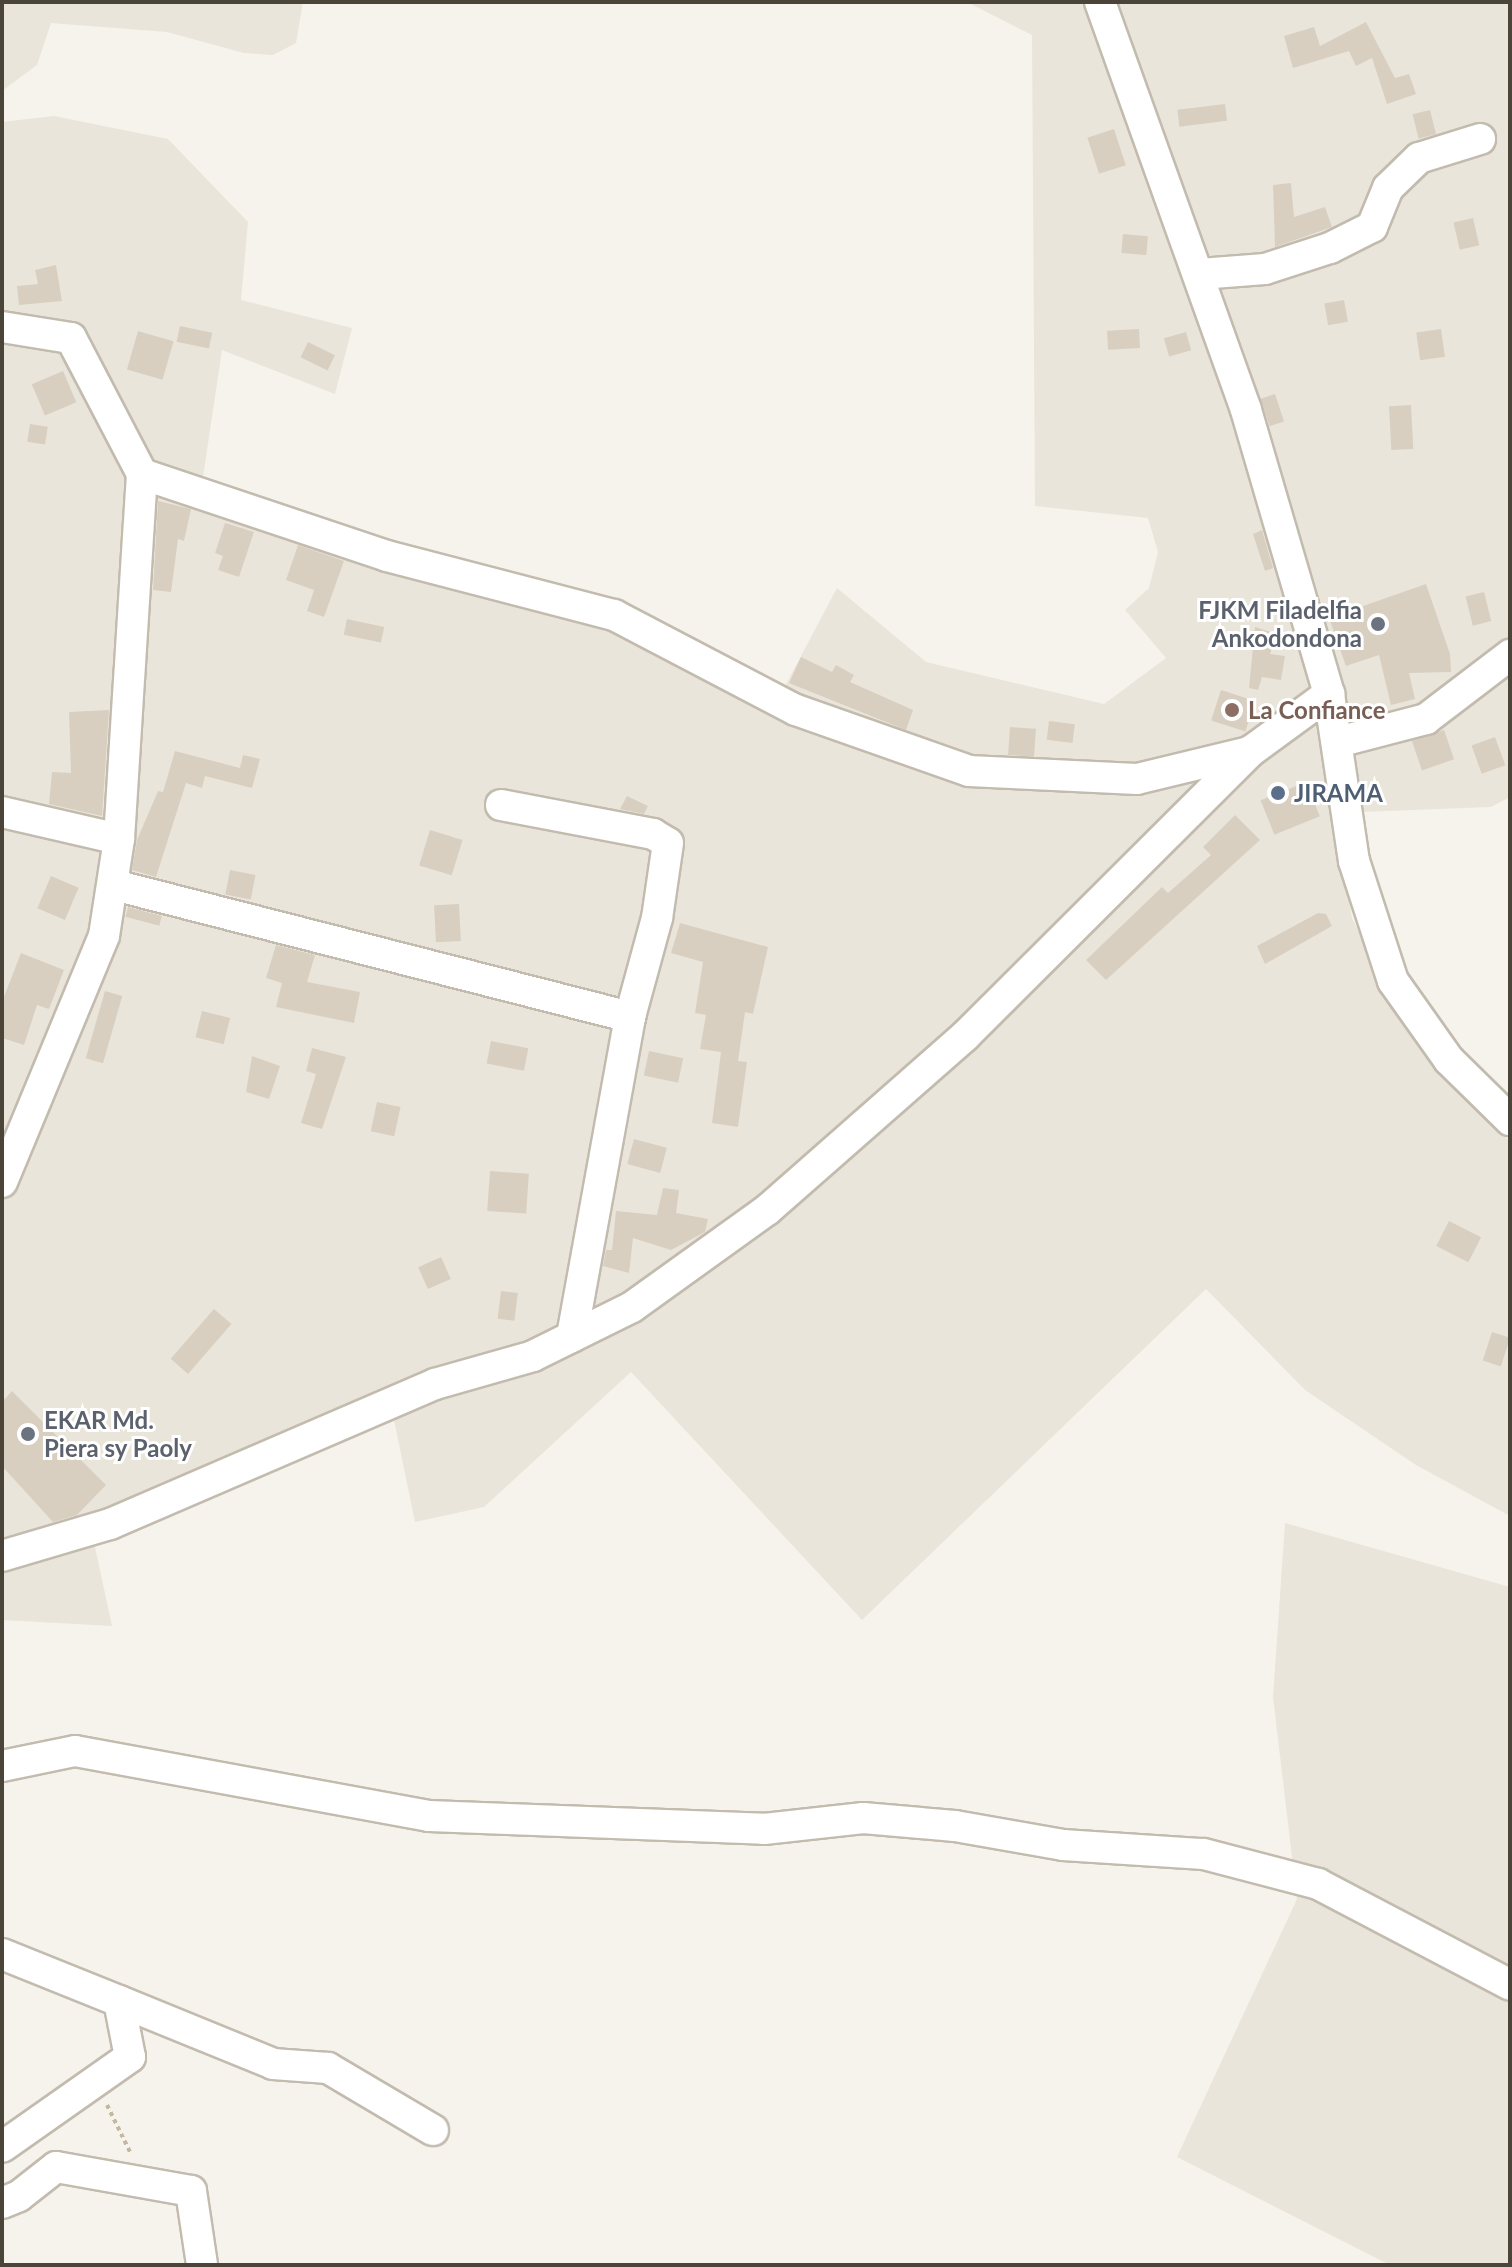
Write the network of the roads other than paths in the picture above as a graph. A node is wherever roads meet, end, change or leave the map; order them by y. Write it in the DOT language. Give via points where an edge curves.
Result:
graph roads {
  1 [pos="1100,2"];
  2 [pos="1480,139"];
  3 [pos="1200,274"];
  4 [pos="2,327"];
  5 [pos="142,474"];
  6 [pos="1510,655"];
  7 [pos="1329,694"];
  8 [pos="1338,742"];
  9 [pos="1251,751"];
  10 [pos="501,805"];
  11 [pos="2,812"];
  12 [pos="119,839"];
  13 [pos="114,885"];
  14 [pos="630,1017"];
  15 [pos="1510,1120"];
  16 [pos="2,1182"];
  17 [pos="572,1337"];
  18 [pos="2,1556"];
  19 [pos="2,1766"];
  20 [pos="2,1954"];
  21 [pos="1510,1985"];
  22 [pos="119,2001"];
  23 [pos="433,2130"];
  24 [pos="2,2147"];
  25 [pos="2,2203"];
  26 [pos="202,2265"];
  1 -- 3 [label="street"];
  2 -- 3 [label="street" via="1419,158 1388,188 1372,227 1330,248 1265,269"];
  3 -- 7 [label="street" via="1246,410"];
  4 -- 5 [label="street" via="71,338"];
  5 -- 9 [label="street" via="387,556 614,615 796,710 969,771 1137,779"];
  5 -- 12 [label="street"];
  6 -- 8 [label="street" via="1426,719"];
  7 -- 8 [label="street"];
  7 -- 9 [label="street"];
  8 -- 15 [label="street" via="1354,861 1393,981 1449,1060"];
  9 -- 17 [label="street" via="965,1036 767,1210 632,1307"];
  10 -- 14 [label="street" via="653,834 668,843 657,918"];
  11 -- 12 [label="street"];
  12 -- 13 [label="street"];
  13 -- 14 [label="street"];
  13 -- 16 [label="street" via="104,936"];
  14 -- 17 [label="street"];
  17 -- 18 [label="street" via="533,1356 435,1384 353,1417 110,1524"];
  19 -- 21 [label="street" via="75,1751 429,1816 764,1829 863,1818 955,1826 1063,1845 1204,1854 1318,1884"];
  20 -- 22 [label="street"];
  22 -- 23 [label="street" via="273,2064 328,2068"];
  22 -- 24 [label="street" via="130,2057"];
  25 -- 26 [label="street" via="56,2167 191,2191"];
}
